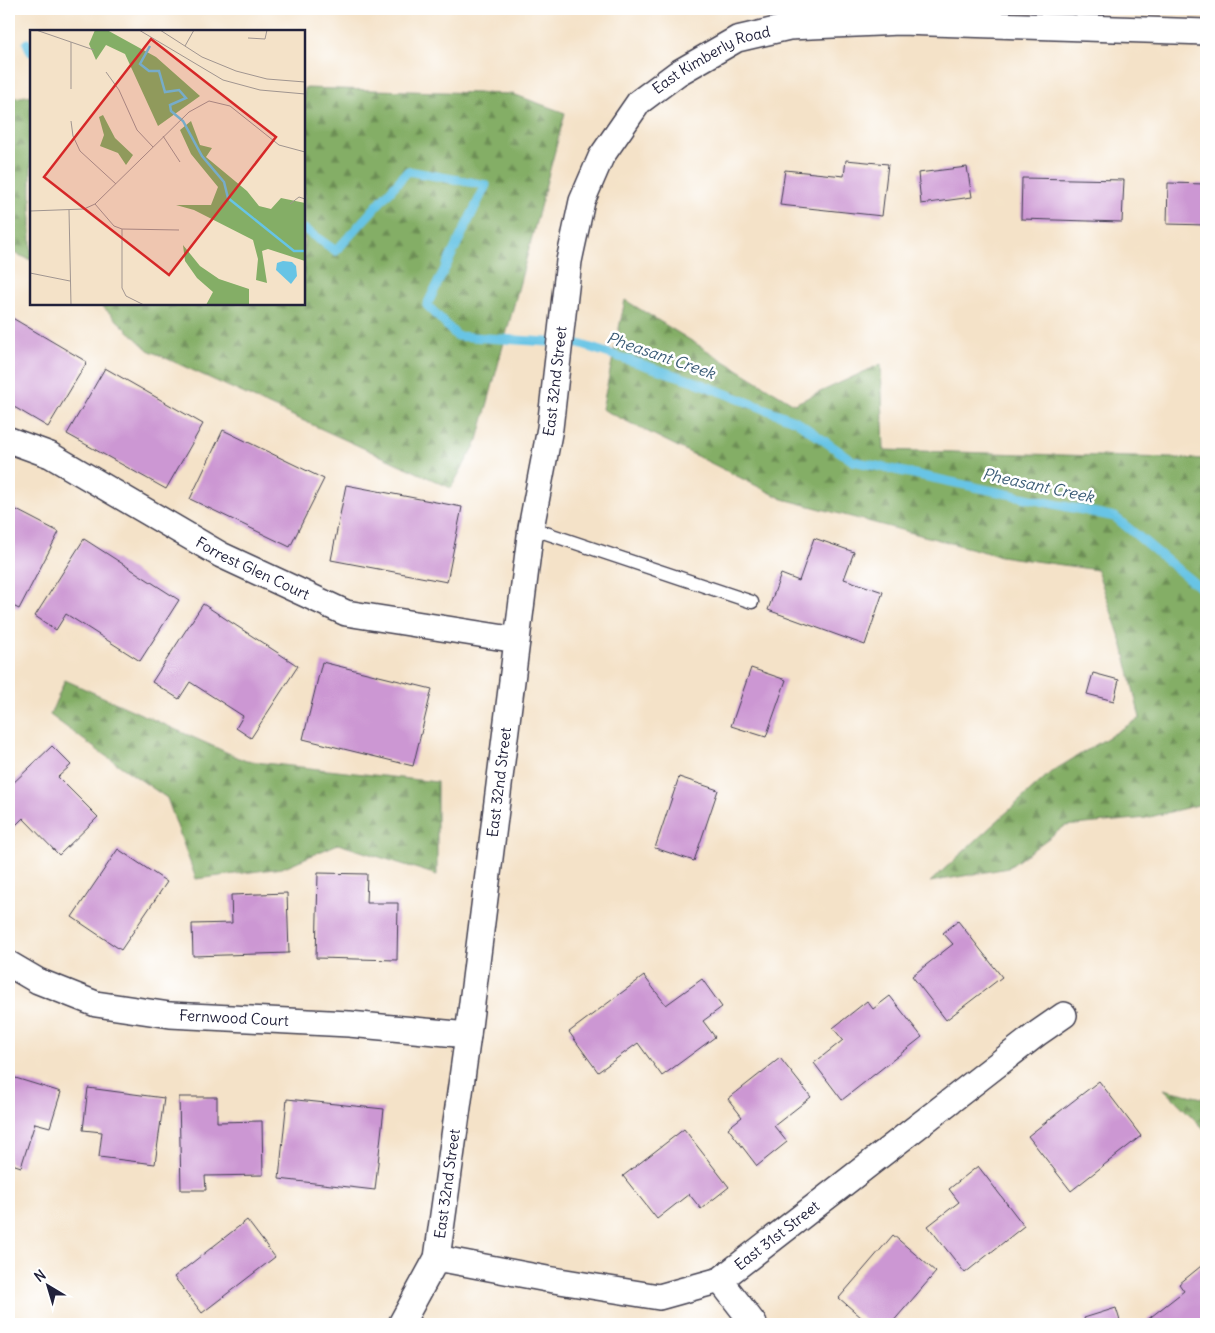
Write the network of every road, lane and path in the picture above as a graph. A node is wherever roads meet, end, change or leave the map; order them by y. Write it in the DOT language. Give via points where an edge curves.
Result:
graph roads {
  1 [pos="1206,32"];
  2 [pos="576,232"];
  3 [pos="9,440"];
  4 [pos="531,528"];
  5 [pos="752,602"];
  6 [pos="517,640"];
  7 [pos="9,964"];
  8 [pos="1064,1015"];
  9 [pos="468,1035"];
  10 [pos="437,1258"];
  11 [pos="720,1280"];
  12 [pos="401,1324"];
  13 [pos="754,1324"];
  1 -- 2 [label="street, East Kimberly Road" via="900,22 789,27 737,39 678,73 639,102 601,156 582,201"];
  2 -- 4 [label="street, East 32nd Street" via="569,261 550,428"];
  3 -- 6 [label="street, Forrest Glen Court" via="50,455 221,555 346,612"];
  4 -- 5 [label="lane"];
  4 -- 6 [label="street, East 32nd Street"];
  6 -- 9 [label="street, East 32nd Street"];
  7 -- 9 [label="street, Fernwood Court" via="38,981 96,1004 170,1015 349,1024"];
  8 -- 11 [label="street, East 31st Street"];
  9 -- 10 [label="street, East 32nd Street"];
  10 -- 11 [label="street, East 31st Street" via="659,1297"];
  10 -- 12 [label="street, East 32nd Street"];
  11 -- 13 [label="street"];
}
